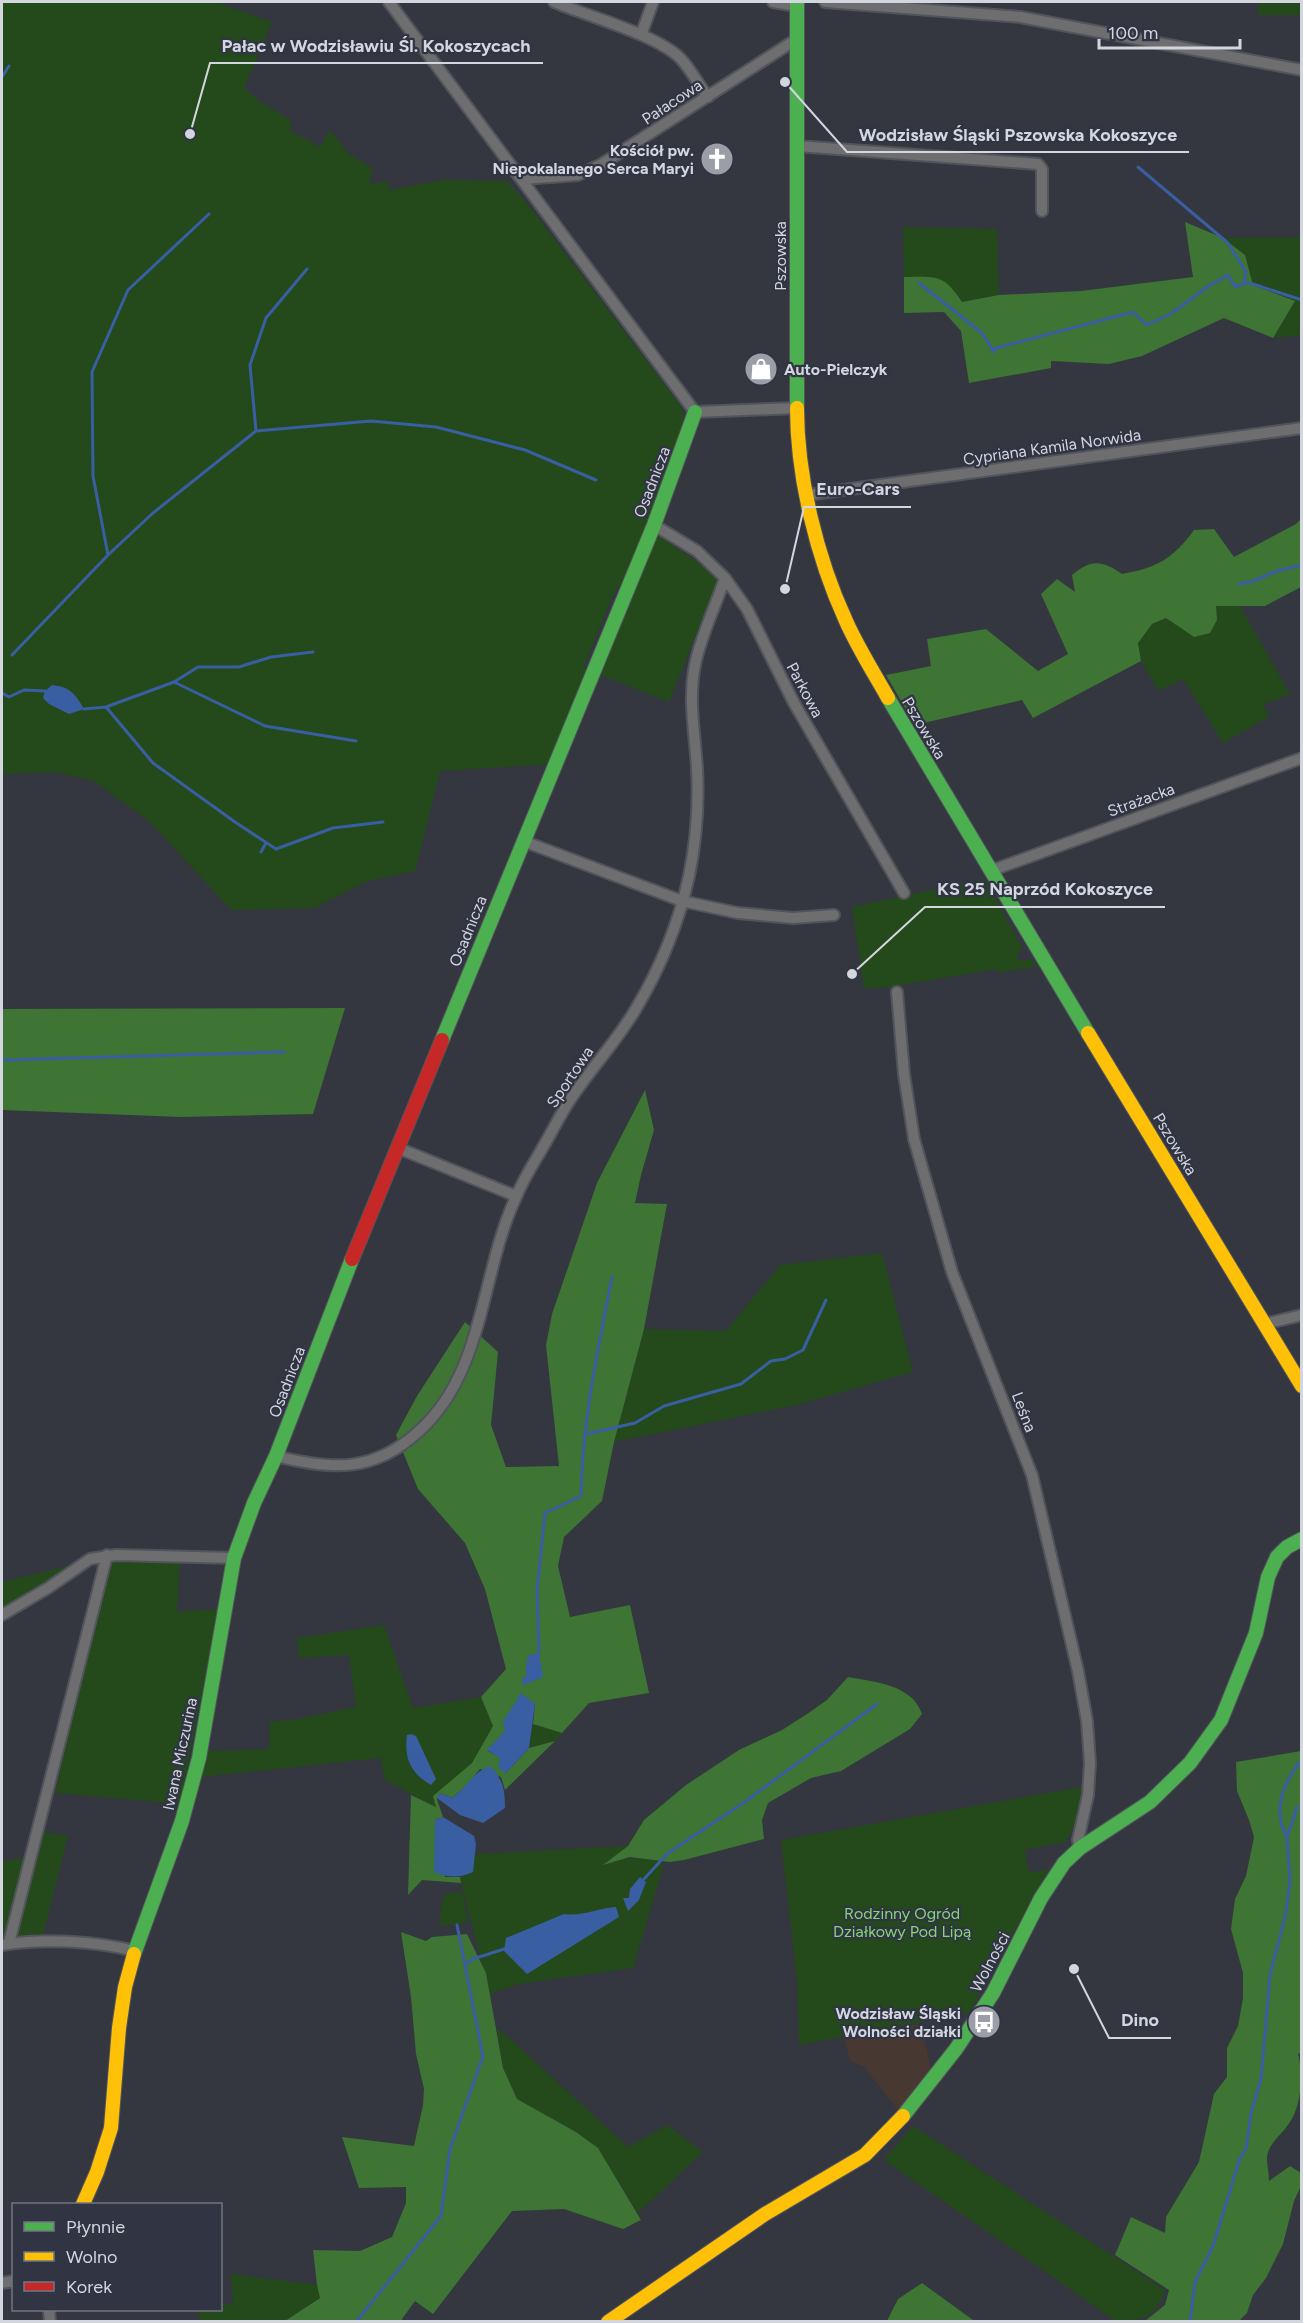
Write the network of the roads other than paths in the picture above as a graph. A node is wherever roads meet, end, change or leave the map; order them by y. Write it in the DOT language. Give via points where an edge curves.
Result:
graph roads {
  1 [pos="389,2"];
  2 [pos="554,2"];
  3 [pos="653,2"];
  4 [pos="773,2"];
  5 [pos="825,2"];
  6 [pos="797,4"];
  7 [pos="641,35"];
  8 [pos="797,39"];
  9 [pos="1302,70"];
  10 [pos="708,97"];
  11 [pos="797,146"];
  12 [pos="523,179"];
  13 [pos="1042,211"];
  14 [pos="796,408"];
  15 [pos="695,412"];
  16 [pos="1302,428"];
  17 [pos="806,495"];
  18 [pos="654,525"];
  19 [pos="725,578"];
  20 [pos="1302,758"];
  21 [pos="523,841"];
  22 [pos="990,871"];
  23 [pos="904,893"];
  24 [pos="682,901"];
  25 [pos="834,915"];
  26 [pos="897,992"];
  27 [pos="398,1148"];
  28 [pos="516,1196"];
  29 [pos="1302,1315"];
  30 [pos="1264,1324"];
  31 [pos="1302,1386"];
  32 [pos="276,1456"];
  33 [pos="1302,1539"];
  34 [pos="108,1555"];
  35 [pos="234,1558"];
  36 [pos="2,1615"];
  37 [pos="1080,1848"];
  38 [pos="5,1944"];
  39 [pos="135,1950"];
  40 [pos="84,2203"];
  41 [pos="608,2322"];
  1 -- 12 [label="street"];
  2 -- 7 [label="street"];
  3 -- 7 [label="street"];
  4 -- 6 [label="street"];
  5 -- 9 [label="street" via="1020,17"];
  6 -- 8 [label="street, Pszowska"];
  7 -- 10 [label="street" via="682,60"];
  8 -- 10 [label="street, Pałacowa"];
  8 -- 11 [label="street, Pszowska"];
  10 -- 12 [label="street, Pałacowa" via="578,175"];
  11 -- 13 [label="street" via="1038,164 1042,169"];
  11 -- 14 [label="street, Pszowska"];
  12 -- 15 [label="street"];
  14 -- 15 [label="street"];
  14 -- 17 [label="street, Pszowska"];
  15 -- 18 [label="street, Osadnicza"];
  16 -- 17 [label="street, Cypriana Kamila Norwida"];
  17 -- 22 [label="street, Pszowska" via="816,540 847,624"];
  18 -- 19 [label="street, Parkowa" via="697,551"];
  18 -- 21 [label="street, Osadnicza"];
  19 -- 23 [label="street, Parkowa" via="747,609 794,703"];
  19 -- 24 [label="street, Sportowa" via="694,665 691,702 697,818"];
  20 -- 22 [label="street, Strażacka"];
  21 -- 24 [label="street"];
  21 -- 27 [label="street, Osadnicza"];
  22 -- 30 [label="street, Pszowska"];
  24 -- 25 [label="street" via="749,914 793,918"];
  24 -- 28 [label="street, Sportowa" via="663,956 636,1009 568,1102"];
  26 -- 37 [label="street, Leśna" via="914,1139 952,1272 1032,1475 1078,1671 1090,1763"];
  27 -- 28 [label="street"];
  27 -- 32 [label="street, Osadnicza"];
  28 -- 32 [label="street, Sportowa" via="460,1378 447,1402 420,1431 379,1458 336,1467"];
  29 -- 30 [label="street"];
  30 -- 31 [label="street, Pszowska"];
  32 -- 35 [label="street, Osadnicza"];
  33 -- 37 [label="street, Wolności" via="1277,1557 1268,1577 1256,1633 1221,1720 1190,1763 1150,1802"];
  34 -- 35 [label="street"];
  34 -- 36 [label="street" via="90,1559"];
  34 -- 38 [label="street"];
  35 -- 39 [label="street, Iwana Miczurina" via="200,1758 182,1821"];
  37 -- 41 [label="street, Wolności" via="1053,1878 993,1993 956,2049 910,2108 866,2155 765,2214"];
  38 -- 39 [label="street" via="90,1943"];
  39 -- 40 [label="street, Iwana Miczurina" via="119,2028 111,2128"];
}
